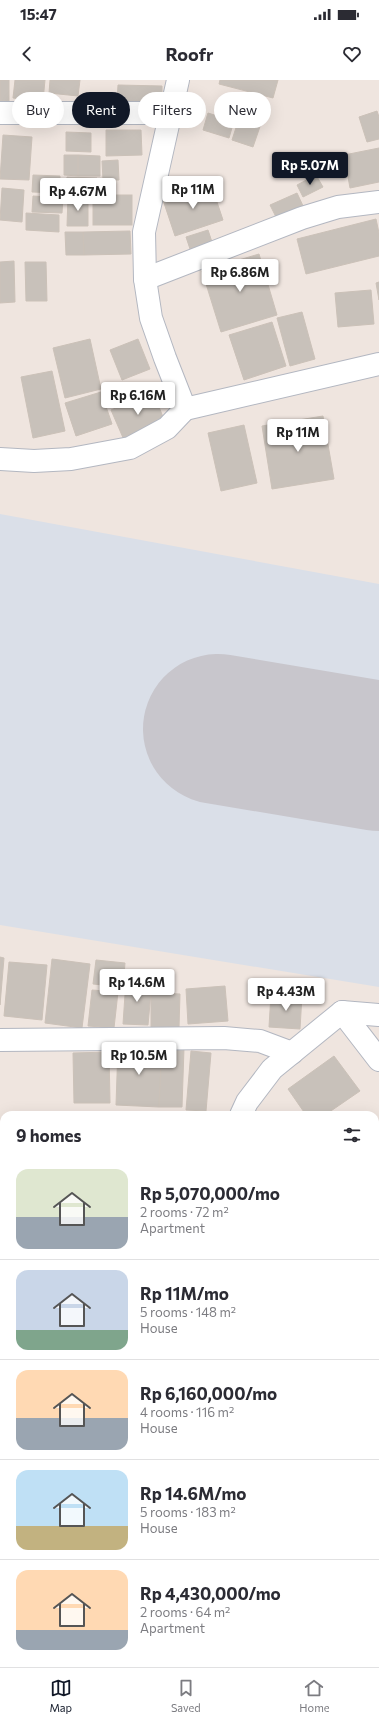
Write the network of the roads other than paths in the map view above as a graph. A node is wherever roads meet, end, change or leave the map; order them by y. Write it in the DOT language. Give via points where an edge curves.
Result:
graph roads {
  1 [pos="178,80"];
  2 [pos="175,92"];
  3 [pos="0,113"];
  4 [pos="138,113"];
  5 [pos="167,128"];
  6 [pos="379,202"];
  7 [pos="145,279"];
  8 [pos="379,364"];
  9 [pos="185,409"];
  10 [pos="0,459"];
  11 [pos="342,1012"];
  12 [pos="379,1015"];
  13 [pos="0,1040"];
  14 [pos="292,1053"];
  15 [pos="379,1060"];
  16 [pos="243,1111"];
  1 -- 2 [label="street"];
  3 -- 4 [label="street"];
  5 -- 7 [label="street" via="144,232"];
  6 -- 7 [label="street" via="338,207 302,218"];
  7 -- 9 [label="street" via="151,318"];
  8 -- 9 [label="street"];
  9 -- 10 [label="street" via="167,428 130,448 71,459"];
  11 -- 12 [label="street"];
  11 -- 14 [label="street"];
  11 -- 15 [label="street"];
  13 -- 14 [label="street" via="224,1038 260,1041"];
  14 -- 16 [label="street" via="272,1069"];
}
